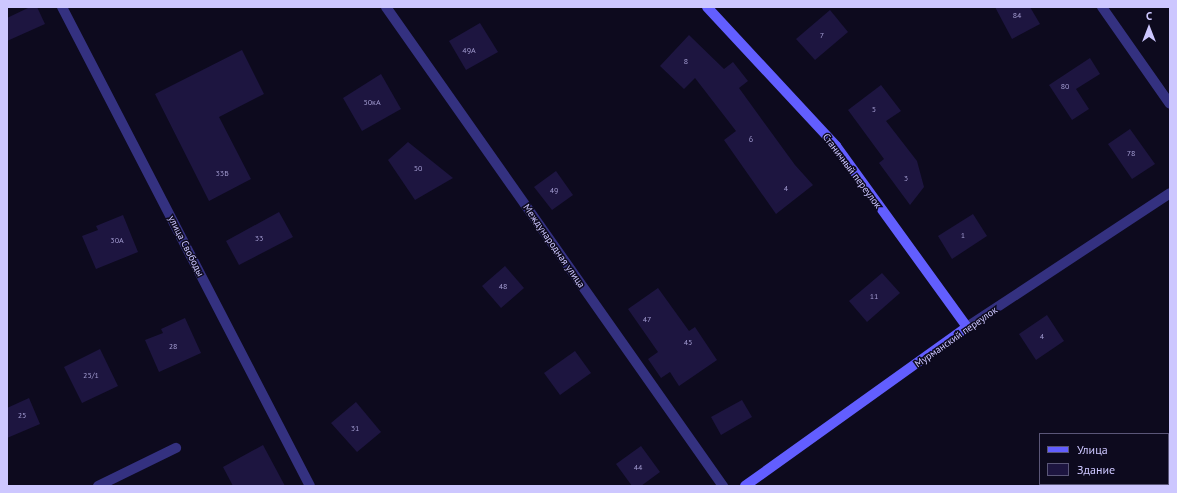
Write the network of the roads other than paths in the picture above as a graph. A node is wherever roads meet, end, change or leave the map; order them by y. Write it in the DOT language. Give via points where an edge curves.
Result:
graph roads {
  1 [pos="62,7"];
  2 [pos="386,7"];
  3 [pos="707,7"];
  4 [pos="1102,7"];
  5 [pos="1170,104"];
  6 [pos="1170,193"];
  7 [pos="967,328"];
  8 [pos="176,448"];
  9 [pos="98,486"];
  10 [pos="310,486"];
  11 [pos="723,486"];
  12 [pos="745,486"];
  1 -- 10 [label="street, улица Свободы"];
  2 -- 11 [label="street, Международная улица"];
  3 -- 7 [label="street, Станичный переулок" via="836,146"];
  4 -- 5 [label="street"];
  6 -- 7 [label="street, Мурманский переулок"];
  7 -- 12 [label="street, Мурманский переулок"];
  8 -- 9 [label="street"];
}
